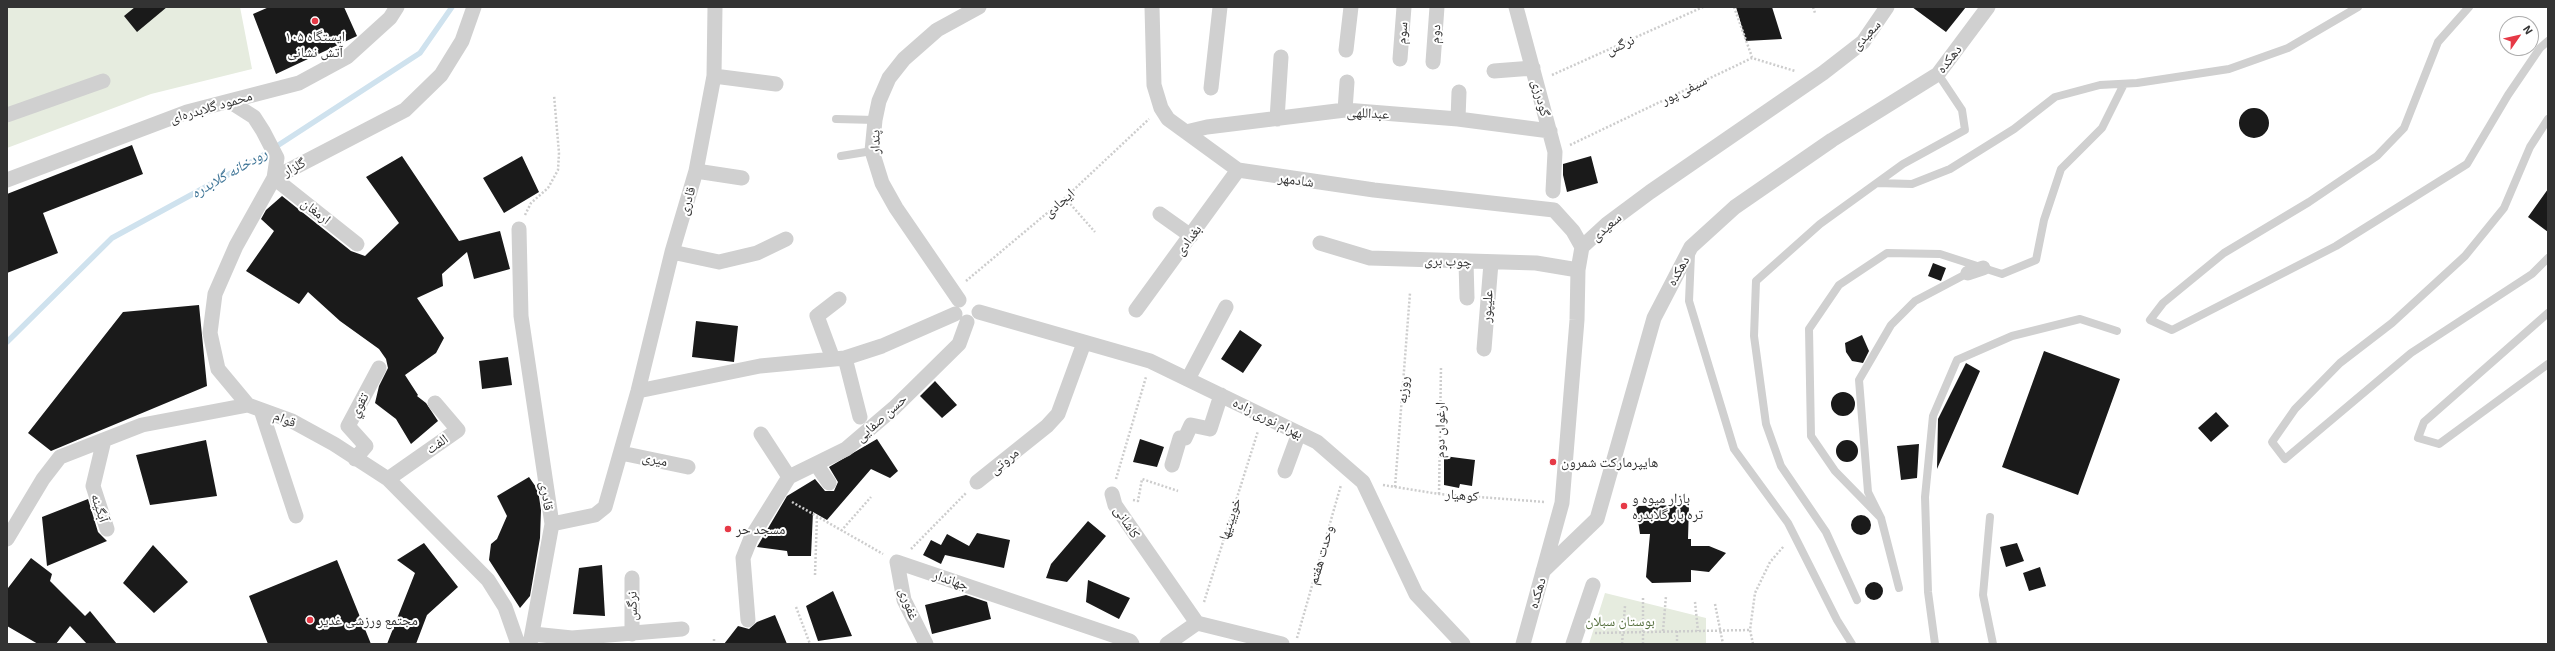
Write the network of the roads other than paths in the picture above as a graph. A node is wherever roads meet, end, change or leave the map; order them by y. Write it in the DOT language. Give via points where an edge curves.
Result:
graph roads {
  1 [pos="396,7"];
  2 [pos="474,7"];
  3 [pos="715,7"];
  4 [pos="979,7"];
  5 [pos="1152,7"];
  6 [pos="1220,7"];
  7 [pos="1351,7"];
  8 [pos="1404,7"];
  9 [pos="1437,7"];
  10 [pos="1516,7"];
  11 [pos="1888,7"];
  12 [pos="1988,7"];
  13 [pos="2358,7"];
  14 [pos="2469,7"];
  15 [pos="2548,41"];
  16 [pos="1346,50"];
  17 [pos="1281,57"];
  18 [pos="1400,59"];
  19 [pos="1433,62"];
  20 [pos="1494,72"];
  21 [pos="1938,74"];
  22 [pos="1535,75"];
  23 [pos="714,76"];
  24 [pos="103,81"];
  25 [pos="1347,82"];
  26 [pos="776,84"];
  27 [pos="2124,84"];
  28 [pos="1211,88"];
  29 [pos="1459,92"];
  30 [pos="229,101"];
  31 [pos="1345,110"];
  32 [pos="7,114"];
  33 [pos="836,119"];
  34 [pos="1277,119"];
  35 [pos="1458,119"];
  36 [pos="2548,119"];
  37 [pos="875,120"];
  38 [pos="1550,131"];
  39 [pos="1186,132"];
  40 [pos="872,151"];
  41 [pos="841,156"];
  42 [pos="1238,170"];
  43 [pos="696,171"];
  44 [pos="274,178"];
  45 [pos="742,178"];
  46 [pos="7,180"];
  47 [pos="1877,183"];
  48 [pos="1553,191"];
  49 [pos="1160,214"];
  50 [pos="519,229"];
  51 [pos="1191,236"];
  52 [pos="786,239"];
  53 [pos="1320,243"];
  54 [pos="358,244"];
  55 [pos="1582,247"];
  56 [pos="1691,247"];
  57 [pos="672,252"];
  58 [pos="2548,258"];
  59 [pos="1466,262"];
  60 [pos="1491,263"];
  61 [pos="1983,268"];
  62 [pos="1578,270"];
  63 [pos="1968,273"];
  64 [pos="1467,298"];
  65 [pos="839,299"];
  66 [pos="958,307"];
  67 [pos="1226,307"];
  68 [pos="1136,310"];
  69 [pos="979,312"];
  70 [pos="2548,313"];
  71 [pos="2117,331"];
  72 [pos="1084,343"];
  73 [pos="1484,349"];
  74 [pos="839,359"];
  75 [pos="2548,364"];
  76 [pos="379,368"];
  77 [pos="1188,379"];
  78 [pos="638,391"];
  79 [pos="1221,395"];
  80 [pos="434,403"];
  81 [pos="254,408"];
  82 [pos="860,417"];
  83 [pos="1299,433"];
  84 [pos="761,434"];
  85 [pos="104,440"];
  86 [pos="621,453"];
  87 [pos="355,459"];
  88 [pos="816,464"];
  89 [pos="1172,465"];
  90 [pos="688,467"];
  91 [pos="1285,471"];
  92 [pos="789,477"];
  93 [pos="388,479"];
  94 [pos="977,482"];
  95 [pos="829,483"];
  96 [pos="1112,494"];
  97 [pos="296,516"];
  98 [pos="1881,518"];
  99 [pos="1990,518"];
  100 [pos="552,524"];
  101 [pos="107,529"];
  102 [pos="9,531"];
  103 [pos="897,562"];
  104 [pos="1542,572"];
  105 [pos="632,578"];
  106 [pos="1593,585"];
  107 [pos="1899,588"];
  108 [pos="1857,600"];
  109 [pos="748,620"];
  110 [pos="1197,623"];
  111 [pos="682,629"];
  112 [pos="632,634"];
  113 [pos="1575,638"];
  114 [pos="531,639"];
  115 [pos="518,644"];
  116 [pos="926,644"];
  117 [pos="1132,644"];
  118 [pos="1167,644"];
  119 [pos="1282,644"];
  120 [pos="1463,644"];
  121 [pos="1523,644"];
  122 [pos="1852,644"];
  123 [pos="1935,644"];
  124 [pos="1993,644"];
  1 -- 30 [label="street, محمود گلابدره‌ای" via="390,18 347,57 319,73 299,83"];
  2 -- 44 [label="street, گلزار" via="462,41 440,75 405,110"];
  3 -- 23 [label="street, قادری"];
  4 -- 37 [label="street, پندار" via="938,30 904,59 889,78 879,101"];
  5 -- 39 [label="street, شادمهر" via="1154,85 1161,108 1168,119"];
  6 -- 28 [label="street"];
  7 -- 16 [label="street"];
  8 -- 18 [label="street, سوم"];
  9 -- 19 [label="street, دوم"];
  10 -- 22 [label="street, گودرزی"];
  11 -- 55 [label="street, سعیدی" via="1863,42 1816,78 1650,192 1607,224"];
  12 -- 21 [label="street, دهکده"];
  13 -- 27 [label="lane" via="2288,48 2229,69"];
  14 -- 15 [label="lane" via="2438,42 2404,128 2377,156 2309,202 2224,253 2163,304 2150,320 2172,330 2336,246 2467,164 2508,95 2540,48"];
  17 -- 34 [label="street"];
  20 -- 22 [label="street"];
  21 -- 47 [label="lane" via="1962,110 1965,130 1904,164"];
  21 -- 56 [label="street, دهکده" via="1832,140 1741,202"];
  22 -- 38 [label="street, گودرزی"];
  23 -- 26 [label="street"];
  23 -- 43 [label="street, قادری"];
  24 -- 32 [label="street"];
  25 -- 31 [label="street"];
  27 -- 47 [label="lane" via="2100,85 2055,97 2014,130 1944,171 1912,184"];
  27 -- 61 [label="lane" via="2102,128 2061,169 2044,220 2036,260 2002,274"];
  29 -- 35 [label="street"];
  30 -- 44 [label="street" via="254,117 263,131 277,158"];
  30 -- 46 [label="street, محمود گلابدره‌ای" via="187,112"];
  31 -- 34 [label="street, عبداللهی"];
  31 -- 35 [label="street, عبداللهی"];
  33 -- 37 [label="lane"];
  34 -- 39 [label="street, عبداللهی" via="1207,126"];
  35 -- 38 [label="street, عبداللهی"];
  36 -- 58 [label="lane" via="2530,147 2504,208 2465,256 2392,323 2340,363 2295,409 2272,442 2285,459 2411,353 2532,274"];
  37 -- 40 [label="street, پندار"];
  38 -- 48 [label="street, گودرزی" via="1555,152"];
  39 -- 42 [label="street, شادمهر"];
  40 -- 41 [label="lane"];
  40 -- 66 [label="street, پندار" via="882,183"];
  42 -- 51 [label="street, بغدادی"];
  42 -- 55 [label="street, شادمهر" via="1374,190 1554,210 1573,231"];
  43 -- 45 [label="street"];
  43 -- 57 [label="street, قادری"];
  44 -- 54 [label="street, ارمغان"];
  44 -- 81 [label="street, گلزار" via="236,246 215,294 210,333 218,369"];
  47 -- 108 [label="lane" via="1820,224 1756,281 1754,336 1766,424 1781,466 1826,532"];
  49 -- 51 [label="street"];
  50 -- 100 [label="street, قادری" via="521,316"];
  51 -- 68 [label="street, بغدادی"];
  52 -- 57 [label="street" via="757,253 719,262"];
  53 -- 59 [label="street, چوب بری" via="1370,258"];
  55 -- 62 [label="street, سعیدی"];
  56 -- 104 [label="street, دهکده" via="1654,318 1597,519"];
  56 -- 122 [label="lane" via="1689,301 1734,449 1788,523 1837,620"];
  57 -- 78 [label="street, قادری"];
  59 -- 60 [label="street, چوب بری"];
  59 -- 64 [label="street"];
  60 -- 62 [label="street, چوب بری" via="1536,263"];
  60 -- 73 [label="street, علیپور"];
  61 -- 63 [label="street"];
  61 -- 98 [label="lane" via="1940,254 1887,253 1839,285 1810,329 1811,436 1835,471"];
  62 -- 104 [label="street, سعیدی" via="1577,320 1562,504"];
  63 -- 98 [label="lane" via="1915,300 1891,325 1859,380 1868,492"];
  65 -- 74 [label="street" via="817,316"];
  66 -- 69 [label="street" via="974,319"];
  66 -- 69 [label="street" via="966,298 974,300"];
  66 -- 74 [label="street" via="882,346"];
  66 -- 88 [label="street, حسن صفایی" via="959,344 894,408 846,449"];
  67 -- 77 [label="street"];
  69 -- 72 [label="street, بهرام نوری زاده"];
  70 -- 75 [label="lane" via="2424,422 2418,438 2439,444"];
  71 -- 123 [label="lane" via="2080,319 2012,336 1957,360 1933,416 1925,497 1928,592"];
  72 -- 77 [label="street, بهرام نوری زاده" via="1150,361"];
  72 -- 94 [label="street, مروتی" via="1058,414 1047,426"];
  74 -- 78 [label="street" via="760,366"];
  74 -- 82 [label="street"];
  76 -- 87 [label="street, تقوي" via="348,426 366,446"];
  77 -- 79 [label="street, بهرام نوری زاده"];
  78 -- 86 [label="street, قادری"];
  79 -- 83 [label="street, بهرام نوری زاده"];
  79 -- 89 [label="street" via="1210,429 1191,425 1185,438 1180,438"];
  80 -- 93 [label="street, الفت" via="458,430"];
  81 -- 85 [label="street" via="142,425"];
  81 -- 87 [label="street, قوام" via="292,421"];
  81 -- 97 [label="street"];
  83 -- 91 [label="street"];
  83 -- 120 [label="street, بهرام نوری زاده" via="1317,442 1363,482 1416,594"];
  84 -- 92 [label="street"];
  85 -- 101 [label="street, آبگینه" via="93,486"];
  85 -- 102 [label="street" via="60,457"];
  86 -- 90 [label="street, میری"];
  86 -- 100 [label="street, قادری" via="605,507 595,515"];
  87 -- 93 [label="street, قوام"];
  88 -- 92 [label="street, حسن صفایی"];
  88 -- 95 [label="street"];
  92 -- 109 [label="street" via="751,538 743,558"];
  93 -- 115 [label="street, قوام" via="488,580 505,606"];
  96 -- 110 [label="street, کاشانی" via="1115,505"];
  98 -- 107 [label="lane"];
  99 -- 124 [label="lane" via="1983,595"];
  100 -- 114 [label="street, قادری"];
  103 -- 116 [label="street, غفوری" via="904,600"];
  103 -- 117 [label="street, جهاندار" via="1123,638"];
  104 -- 121 [label="street, دهکده"];
  105 -- 112 [label="street, نرگس"];
  106 -- 113 [label="street"];
  110 -- 118 [label="street"];
  110 -- 119 [label="street"];
  111 -- 112 [label="street"];
  112 -- 114 [label="street"];
}
